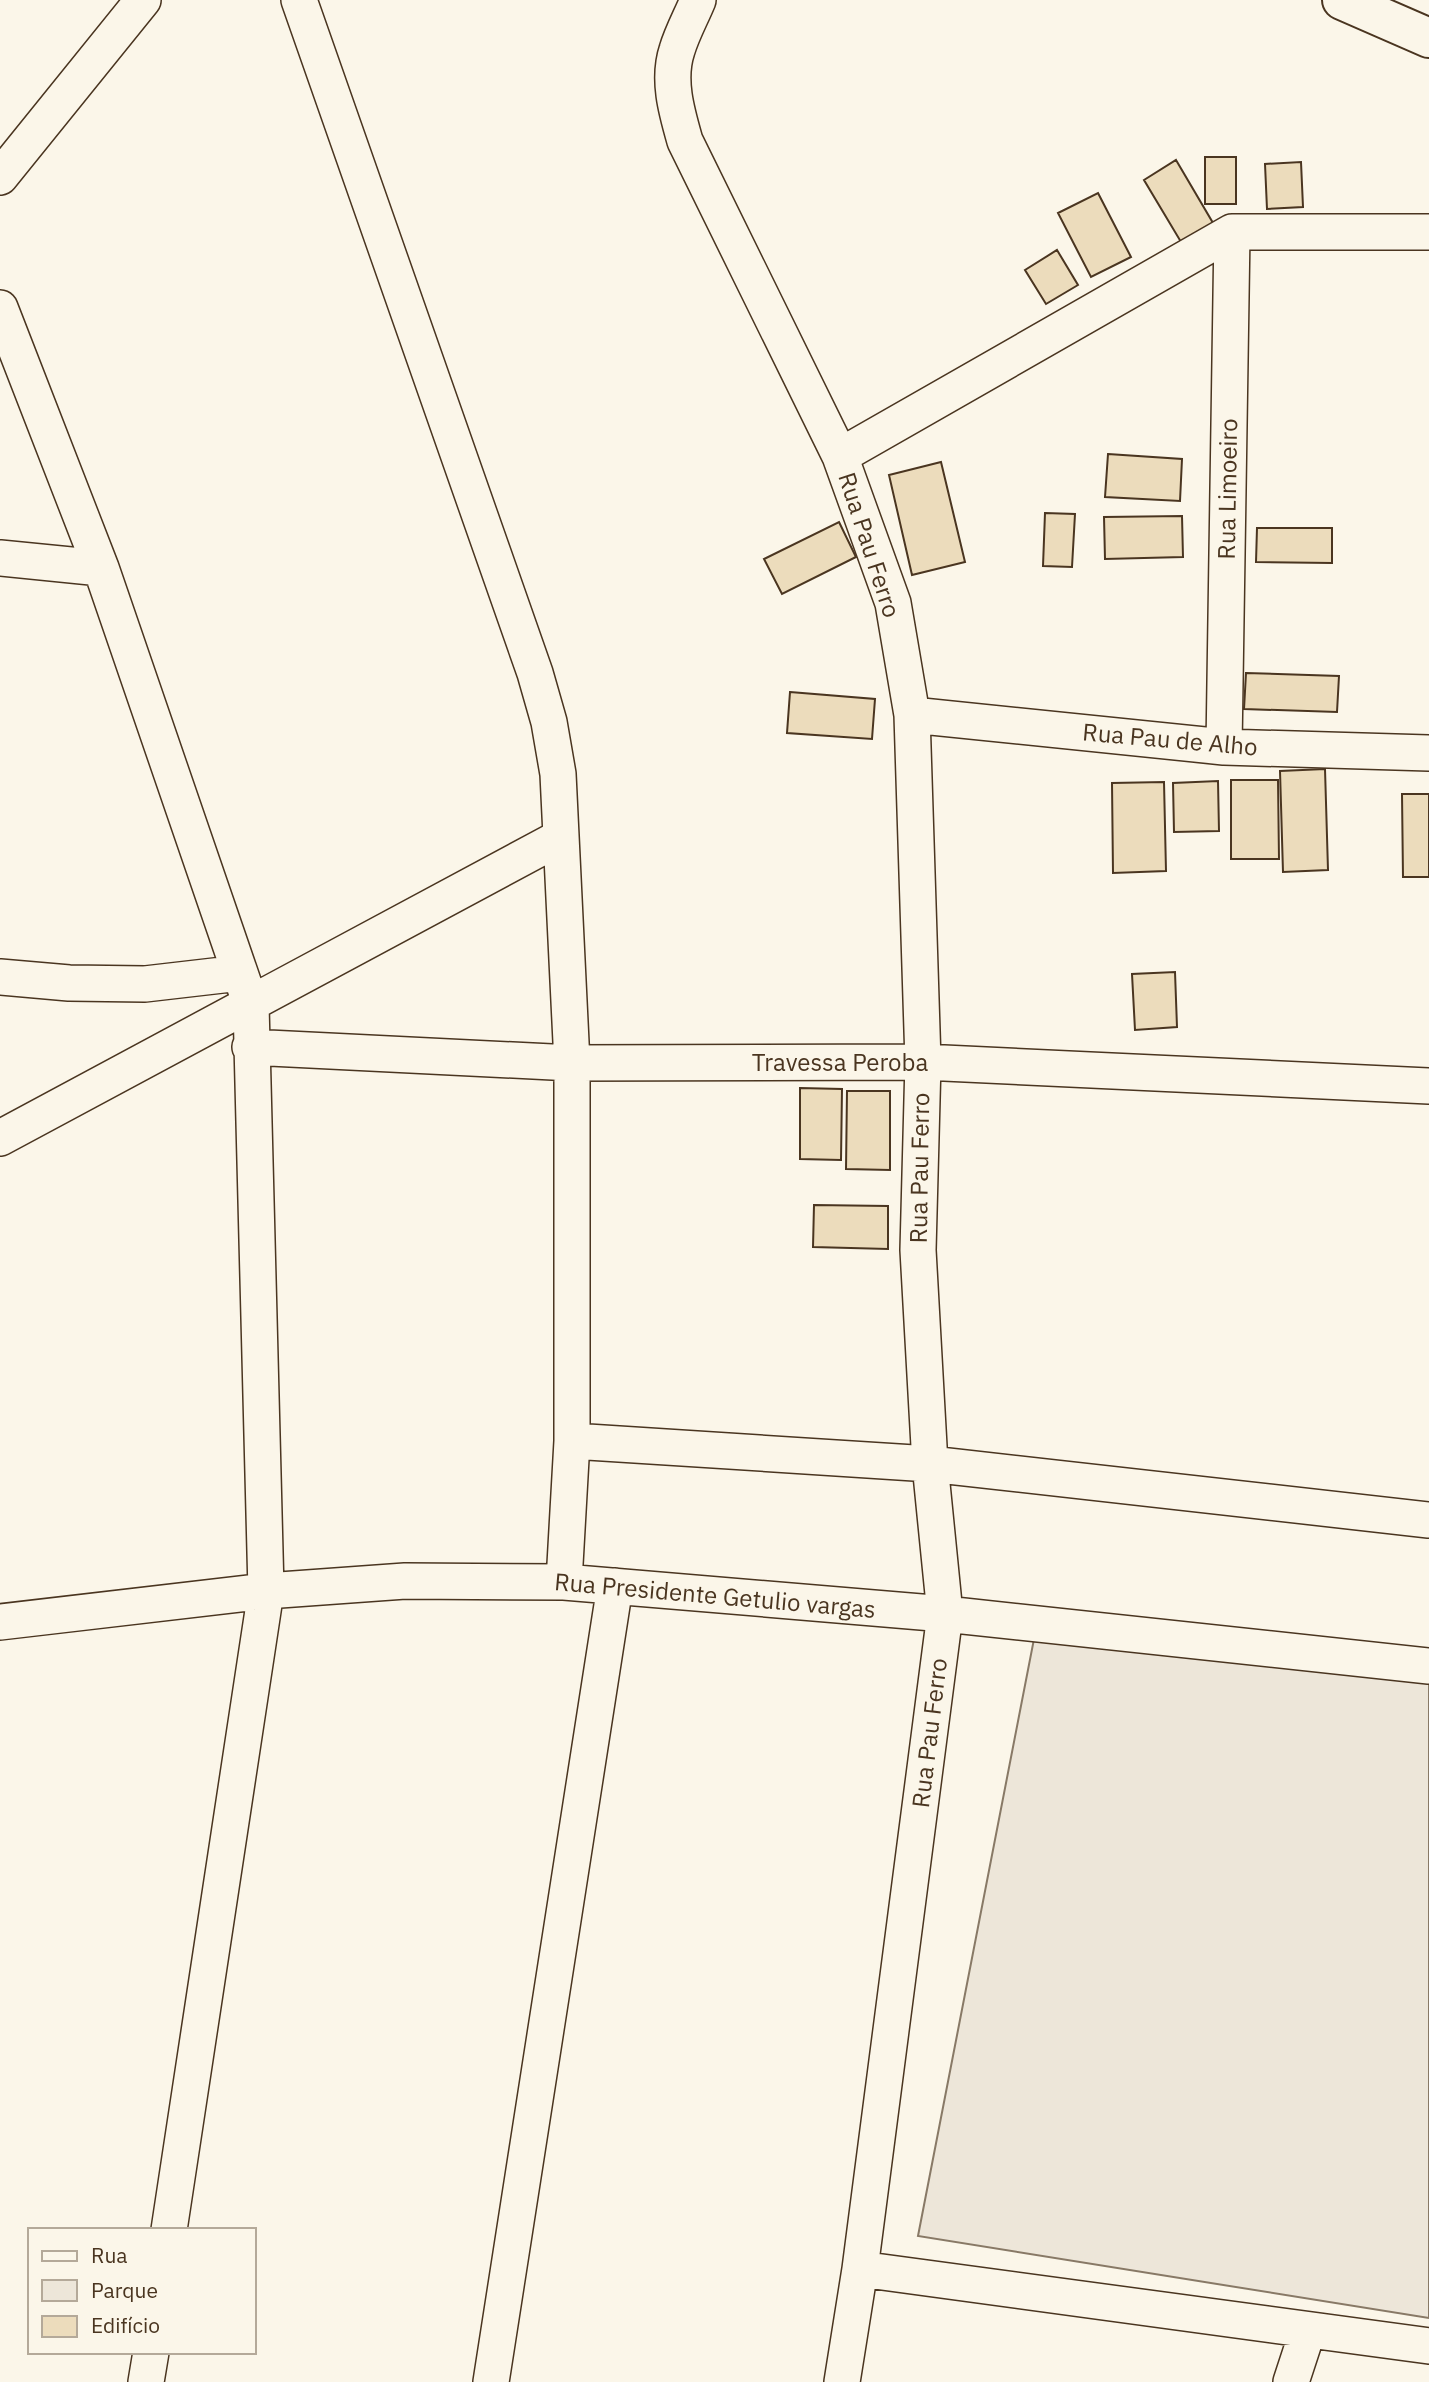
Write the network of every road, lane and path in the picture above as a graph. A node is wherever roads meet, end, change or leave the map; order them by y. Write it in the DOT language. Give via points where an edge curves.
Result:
graph roads {
  1 [pos="143,0"];
  2 [pos="299,0"];
  3 [pos="698,0"];
  4 [pos="1342,0"];
  5 [pos="1429,38"];
  6 [pos="0,177"];
  7 [pos="1232,232"];
  8 [pos="1429,233"];
  9 [pos="0,308"];
  10 [pos="840,456"];
  11 [pos="0,558"];
  12 [pos="101,568"];
  13 [pos="912,715"];
  14 [pos="1224,747"];
  15 [pos="1429,753"];
  16 [pos="561,837"];
  17 [pos="0,977"];
  18 [pos="245,989"];
  19 [pos="250,1047"];
  20 [pos="923,1062"];
  21 [pos="572,1063"];
  22 [pos="1429,1086"];
  23 [pos="0,1138"];
  24 [pos="572,1441"];
  25 [pos="930,1464"];
  26 [pos="1429,1520"];
  27 [pos="564,1582"];
  28 [pos="615,1586"];
  29 [pos="266,1591"];
  30 [pos="945,1614"];
  31 [pos="0,1622"];
  32 [pos="1429,1666"];
  33 [pos="169,2228"];
  34 [pos="860,2269"];
  35 [pos="1308,2330"];
  36 [pos="1429,2346"];
  37 [pos="151,2354"];
  38 [pos="146,2382"];
  39 [pos="491,2382"];
  40 [pos="842,2382"];
  41 [pos="1291,2382"];
  1 -- 6 [label="street"];
  2 -- 16 [label="street" via="535,673 558,774"];
  3 -- 10 [label="street, Rua Pau Ferro" via="676,52 673,80 685,141"];
  4 -- 5 [label="main road"];
  7 -- 8 [label="street"];
  7 -- 10 [label="street"];
  7 -- 14 [label="street, Rua Limoeiro"];
  9 -- 12 [label="street"];
  10 -- 13 [label="street, Rua Pau Ferro" via="893,603"];
  11 -- 12 [label="street"];
  12 -- 18 [label="street"];
  13 -- 14 [label="street, Rua Pau de Alho"];
  13 -- 20 [label="street, Rua Pau Ferro"];
  14 -- 15 [label="street, Rua Pau de Alho"];
  16 -- 18 [label="street"];
  16 -- 21 [label="street"];
  17 -- 18 [label="street"];
  18 -- 19 [label="street"];
  18 -- 23 [label="street"];
  19 -- 21 [label="street, Travessa Peroba"];
  19 -- 29 [label="street"];
  20 -- 21 [label="street, Travessa Peroba"];
  20 -- 22 [label="street, Travessa Peroba"];
  20 -- 25 [label="street, Rua Pau Ferro" via="918,1250"];
  21 -- 24 [label="street"];
  24 -- 25 [label="street"];
  24 -- 27 [label="street"];
  25 -- 26 [label="street"];
  25 -- 30 [label="street, Rua Pau Ferro"];
  27 -- 28 [label="street, Rua Presidente Getulio vargas"];
  27 -- 29 [label="street, Rua Presidente Getulio vargas" via="405,1581"];
  28 -- 30 [label="street, Rua Presidente Getulio vargas"];
  28 -- 39 [label="street"];
  29 -- 31 [label="street, Rua Presidente Getulio vargas"];
  29 -- 33 [label="street"];
  30 -- 32 [label="street, Rua Presidente Getulio vargas"];
  30 -- 34 [label="street, Rua Pau Ferro"];
  34 -- 35 [label="street"];
  34 -- 40 [label="street, Rua Pau Ferro"];
  35 -- 36 [label="street"];
  35 -- 41 [label="street"];
  37 -- 38 [label="street"];
}
